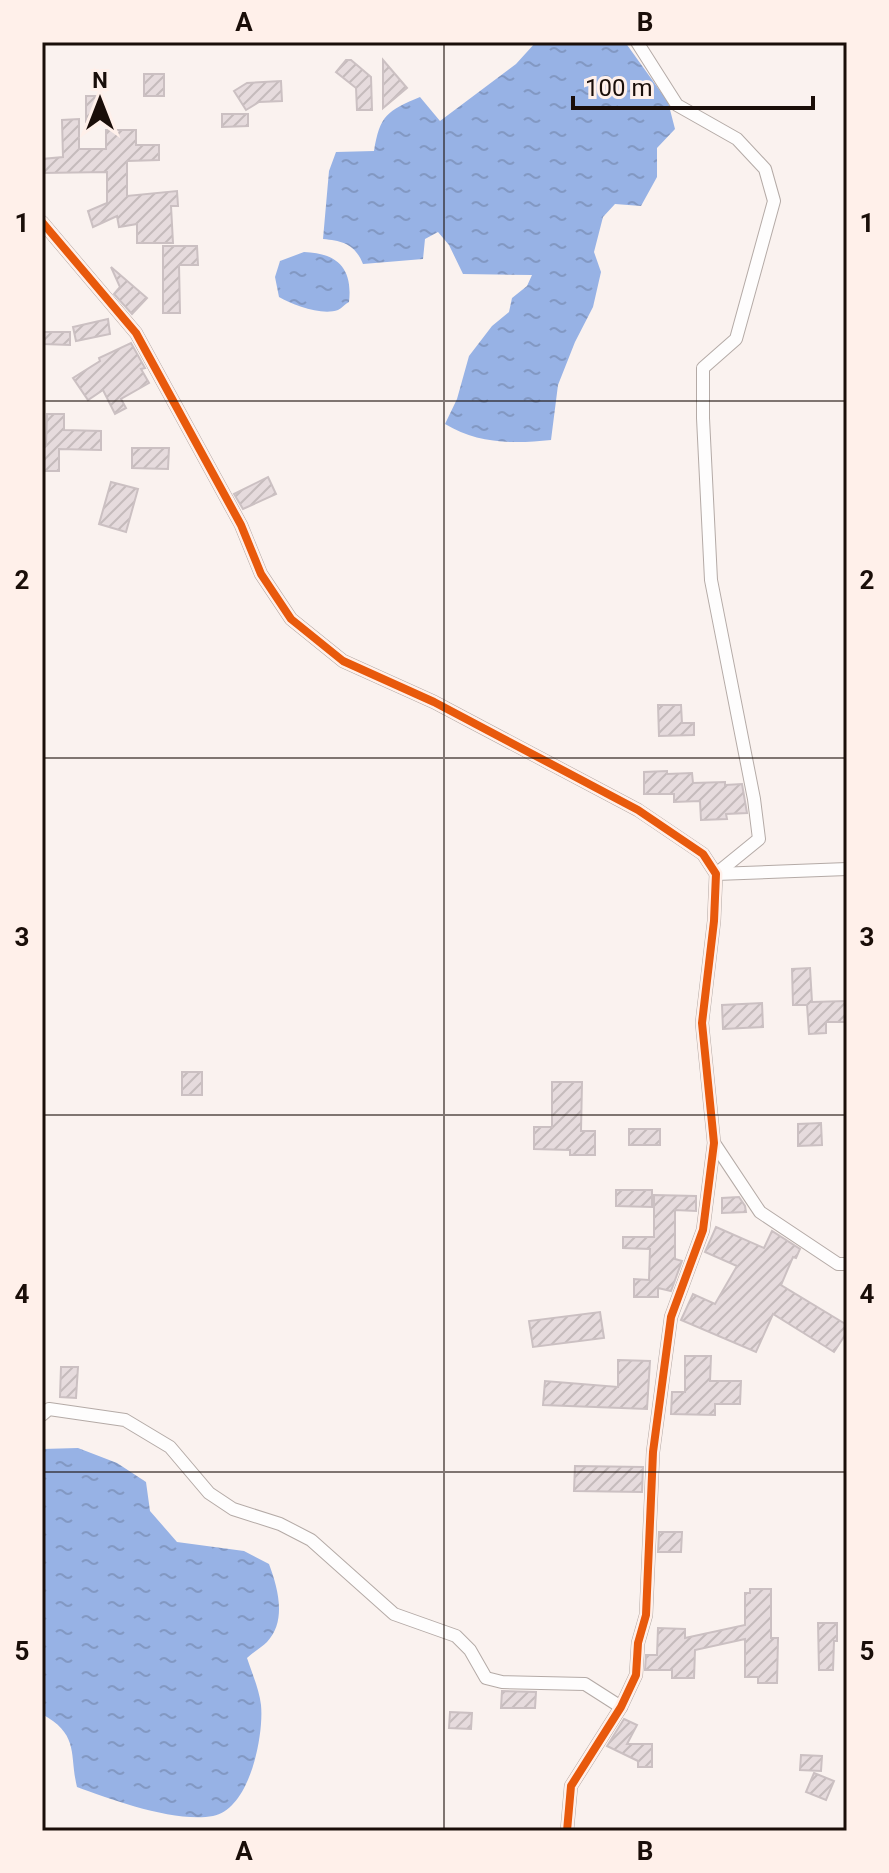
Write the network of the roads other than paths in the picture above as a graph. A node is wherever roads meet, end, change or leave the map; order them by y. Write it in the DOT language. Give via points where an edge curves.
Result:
graph roads {
  1 [pos="637,42"];
  2 [pos="42,222"];
  3 [pos="847,869"];
  4 [pos="716,874"];
  5 [pos="714,1143"];
  6 [pos="847,1264"];
  7 [pos="42,1415"];
  8 [pos="621,1707"];
  9 [pos="567,1831"];
  1 -- 4 [label="street" via="677,105 737,139 765,169 774,201 736,339 703,368 711,580 759,839"];
  2 -- 4 [label="street" via="136,333 241,525 261,574 291,619 343,661 434,702 638,810 703,854"];
  3 -- 4 [label="street"];
  4 -- 5 [label="street" via="702,1023"];
  5 -- 6 [label="street" via="760,1212 838,1264"];
  5 -- 8 [label="street" via="703,1230 671,1317 653,1452 646,1615 636,1675"];
  7 -- 8 [label="street" via="49,1409 125,1420 170,1447 209,1493 233,1509 311,1540 394,1614 456,1636 486,1678 585,1684"];
  8 -- 9 [label="street" via="571,1786"];
}
